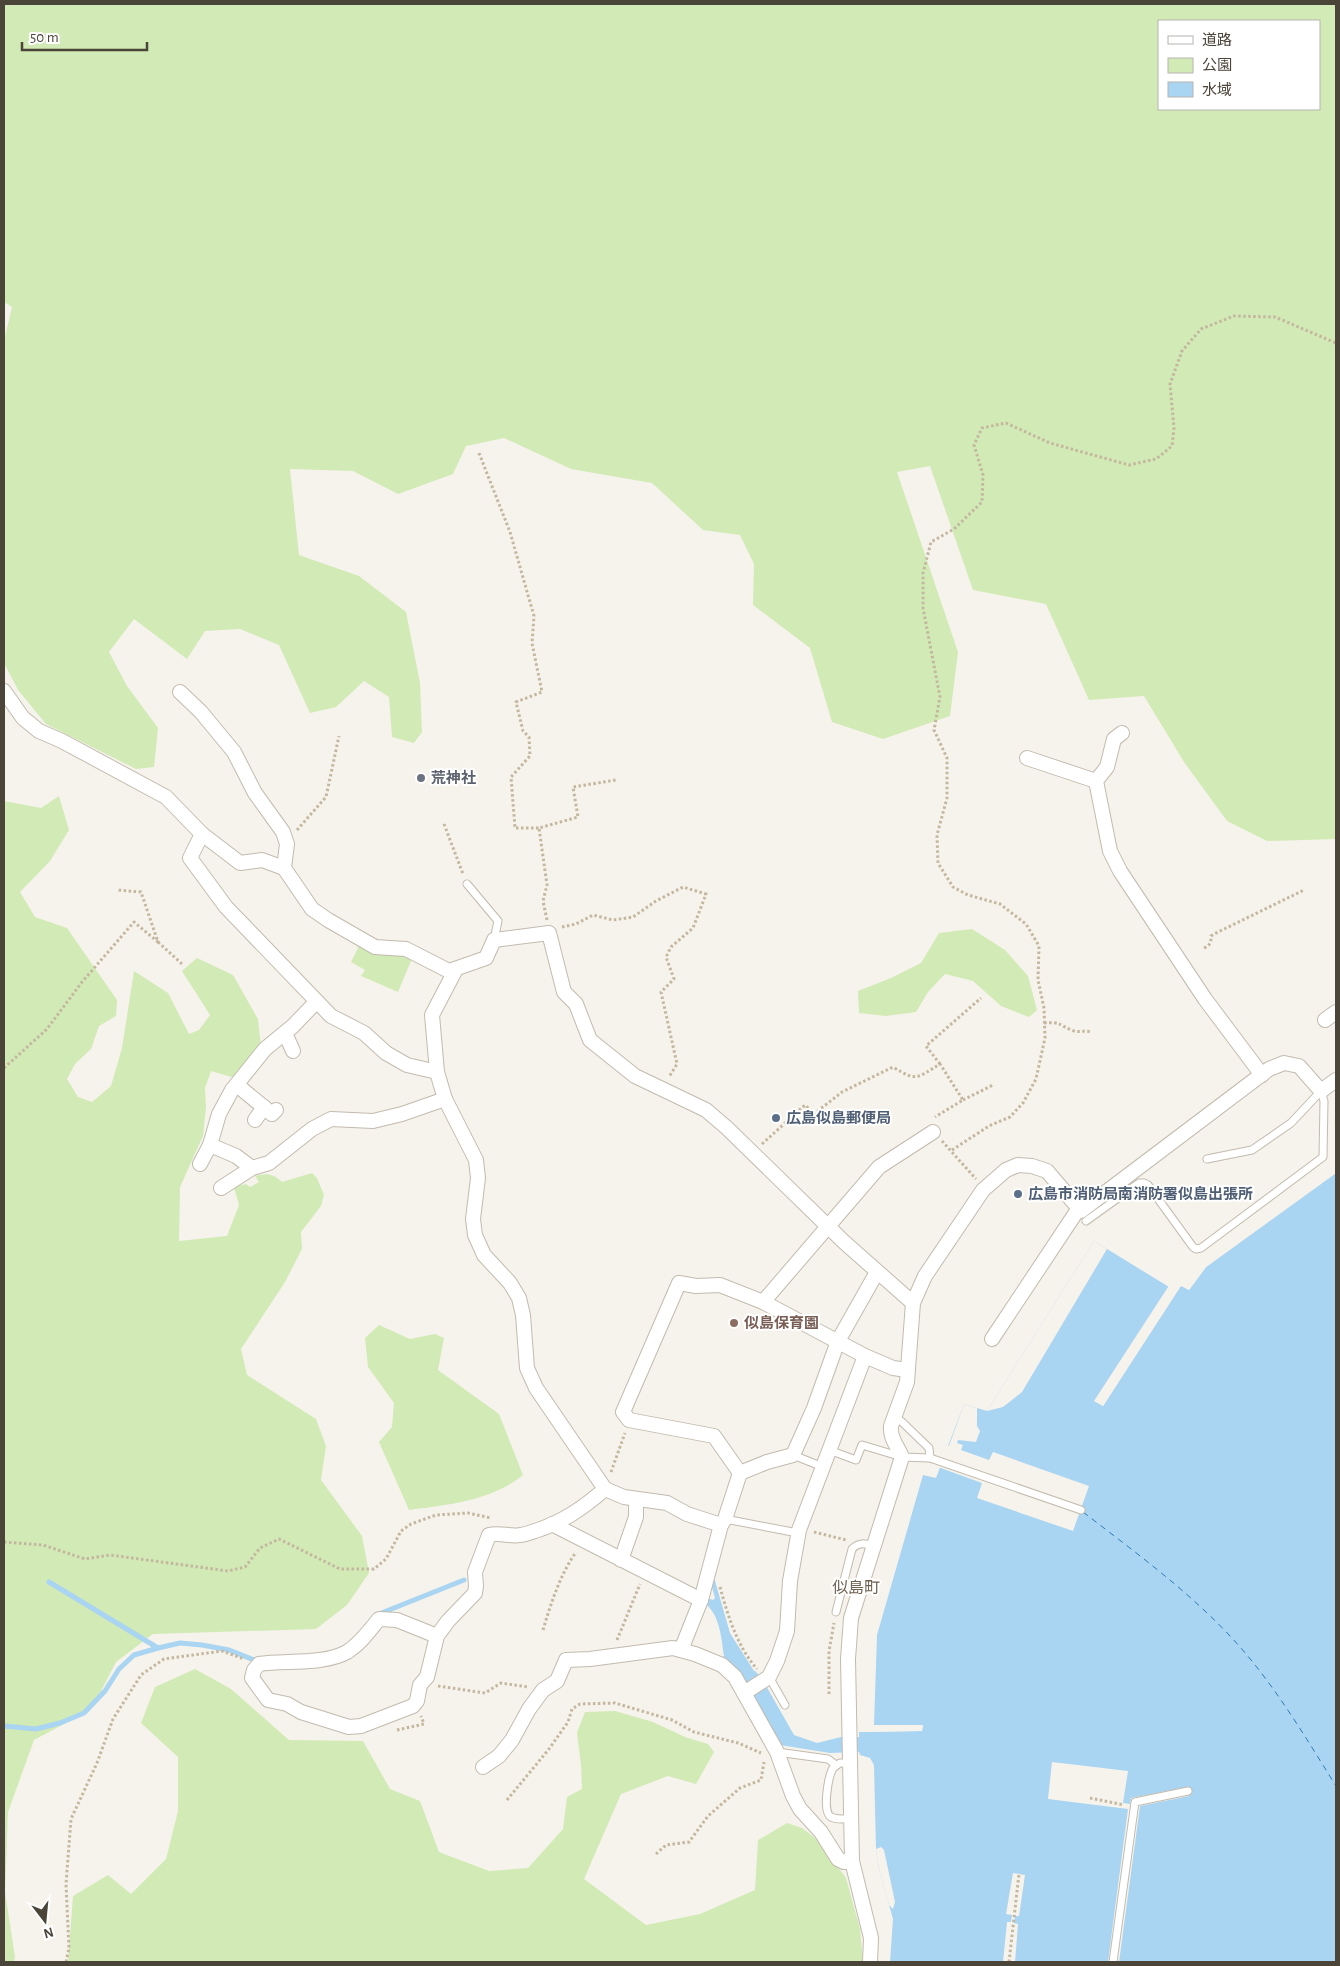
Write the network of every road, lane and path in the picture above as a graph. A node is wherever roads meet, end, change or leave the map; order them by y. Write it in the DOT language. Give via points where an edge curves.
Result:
graph roads {
  1 [pos="1336,343"];
  2 [pos="479,453"];
  3 [pos="4,691"];
  4 [pos="180,692"];
  5 [pos="1122,733"];
  6 [pos="339,736"];
  7 [pos="1027,758"];
  8 [pos="616,780"];
  9 [pos="1096,781"];
  10 [pos="444,824"];
  11 [pos="539,828"];
  12 [pos="202,834"];
  13 [pos="287,844"];
  14 [pos="284,868"];
  15 [pos="467,884"];
  16 [pos="117,890"];
  17 [pos="1304,890"];
  18 [pos="549,933"];
  19 [pos="494,940"];
  20 [pos="158,942"];
  21 [pos="1204,948"];
  22 [pos="182,964"];
  23 [pos="456,969"];
  24 [pos="981,998"];
  25 [pos="316,1002"];
  26 [pos="1044,1023"];
  27 [pos="1091,1032"];
  28 [pos="285,1033"];
  29 [pos="266,1048"];
  30 [pos="293,1051"];
  31 [pos="940,1064"];
  32 [pos="4,1068"];
  33 [pos="259,1068"];
  34 [pos="436,1072"];
  35 [pos="1262,1075"];
  36 [pos="1336,1080"];
  37 [pos="237,1084"];
  38 [pos="993,1085"];
  39 [pos="662,1088"];
  40 [pos="1321,1092"];
  41 [pos="445,1098"];
  42 [pos="963,1100"];
  43 [pos="218,1119"];
  44 [pos="256,1120"];
  45 [pos="230,1126"];
  46 [pos="933,1132"];
  47 [pos="210,1145"];
  48 [pos="952,1150"];
  49 [pos="752,1153"];
  50 [pos="1207,1159"];
  51 [pos="200,1164"];
  52 [pos="252,1168"];
  53 [pos="221,1188"];
  54 [pos="985,1189"];
  55 [pos="1078,1208"];
  56 [pos="1086,1221"];
  57 [pos="829,1227"];
  58 [pos="878,1272"];
  59 [pos="763,1302"];
  60 [pos="912,1303"];
  61 [pos="992,1340"];
  62 [pos="838,1342"];
  63 [pos="865,1356"];
  64 [pos="908,1370"];
  65 [pos="894,1418"];
  66 [pos="629,1420"];
  67 [pos="830,1450"];
  68 [pos="793,1455"];
  69 [pos="902,1457"];
  70 [pos="930,1458"];
  71 [pos="823,1467"];
  72 [pos="740,1473"];
  73 [pos="604,1489"];
  74 [pos="636,1499"];
  75 [pos="1081,1510"];
  76 [pos="496,1522"];
  77 [pos="723,1522"];
  78 [pos="552,1524"];
  79 [pos="799,1531"];
  80 [pos="582,1540"];
  81 [pos="4,1542"];
  82 [pos="855,1546"];
  83 [pos="874,1547"];
  84 [pos="621,1560"];
  85 [pos="712,1560"];
  86 [pos="644,1571"];
  87 [pos="701,1600"];
  88 [pos="836,1612"];
  89 [pos="543,1630"];
  90 [pos="437,1636"];
  91 [pos="681,1650"];
  92 [pos="610,1657"];
  93 [pos="259,1664"];
  94 [pos="767,1679"];
  95 [pos="421,1684"];
  96 [pos="543,1690"];
  97 [pos="746,1692"];
  98 [pos="830,1694"];
  99 [pos="785,1705"];
  100 [pos="771,1753"];
  101 [pos="850,1759"];
  102 [pos="764,1764"];
  103 [pos="836,1765"];
  104 [pos="483,1767"];
  105 [pos="1188,1792"];
  106 [pos="1090,1798"];
  107 [pos="507,1800"];
  108 [pos="1134,1807"];
  109 [pos="851,1818"];
  110 [pos="656,1854"];
  111 [pos="852,1861"];
  112 [pos="1019,1874"];
  113 [pos="66,1962"];
  114 [pos="870,1962"];
  115 [pos="1009,1962"];
  116 [pos="1113,1962"];
  1 -- 26 [label="path" via="1275,317 1234,316 1200,329 1182,352 1170,384 1174,428 1172,446 1156,458 1129,465 1050,443 1006,423 982,428 974,445 983,475 982,502 954,529 931,542 923,573 923,608 940,697 934,730 947,758 947,798 937,835 938,863 953,887 1000,904 1026,924 1039,946 1038,980"];
  2 -- 11 [label="path" via="510,532 534,616 532,643 542,692 516,702 523,731 528,737 530,756 511,777 515,828"];
  3 -- 12 [label="street" via="23,718 39,731 166,797"];
  4 -- 13 [label="street" via="234,752 255,793 283,832"];
  5 -- 9 [label="street" via="1114,739 1107,767"];
  6 -- 13 [label="path" via="326,797"];
  7 -- 9 [label="street"];
  8 -- 11 [label="path" via="573,787 578,817"];
  9 -- 35 [label="street" via="1110,851 1120,871 1204,999"];
  10 -- 15 [label="path"];
  11 -- 18 [label="path" via="547,885 543,901"];
  12 -- 14 [label="street" via="240,863 262,860"];
  12 -- 25 [label="street" via="190,858 226,907"];
  13 -- 14 [label="street"];
  14 -- 23 [label="street" via="312,909 328,920 375,947 406,949 449,971"];
  15 -- 19 [label="lane" via="498,921"];
  16 -- 20 [label="path" via="141,892"];
  17 -- 21 [label="path" via="1214,934 1209,946"];
  18 -- 19 [label="street"];
  18 -- 39 [label="street" via="564,992 576,1004 590,1040 635,1076"];
  18 -- 39 [label="path" via="593,914 613,920 633,917 682,887 706,894 693,928 671,947 666,957 674,979 661,992 677,1064"];
  19 -- 23 [label="street" via="486,958"];
  20 -- 22 [label="path"];
  20 -- 32 [label="path" via="134,922 47,1029"];
  23 -- 34 [label="street" via="432,1015"];
  24 -- 31 [label="path" via="926,1046"];
  25 -- 28 [label="street"];
  25 -- 34 [label="street" via="331,1016 364,1033 386,1053 407,1065"];
  26 -- 27 [label="path" via="1058,1022 1073,1031"];
  26 -- 48 [label="path" via="1045,1038 1036,1079 1023,1103 1010,1117 989,1126"];
  28 -- 29 [label="street"];
  28 -- 30 [label="street"];
  29 -- 33 [label="street" via="268,1054"];
  29 -- 37 [label="street"];
  31 -- 42 [label="path"];
  31 -- 49 [label="path" via="919,1077 909,1077 893,1067 842,1092 814,1114 805,1105"];
  34 -- 41 [label="street"];
  35 -- 40 [label="street" via="1284,1063 1300,1066"];
  35 -- 55 [label="street" via="1081,1211"];
  36 -- 40 [label="street"];
  37 -- 43 [label="street"];
  37 -- 44 [label="street" via="270,1109"];
  38 -- 42 [label="path"];
  39 -- 49 [label="street" via="706,1110"];
  40 -- 50 [label="lane" via="1291,1123 1252,1150"];
  40 -- 56 [label="lane" via="1324,1101 1323,1157 1201,1248 1193,1247 1144,1183 1139,1183"];
  41 -- 52 [label="street" via="402,1114 373,1120 331,1119 312,1129 269,1163"];
  41 -- 73 [label="street" via="476,1160 475,1235 484,1255 519,1298 527,1368 536,1388"];
  42 -- 46 [label="path" via="927,1123"];
  43 -- 45 [label="street"];
  43 -- 47 [label="street"];
  46 -- 48 [label="path"];
  46 -- 57 [label="street" via="879,1167"];
  47 -- 51 [label="street"];
  47 -- 52 [label="street" via="236,1156"];
  48 -- 54 [label="path"];
  49 -- 57 [label="street"];
  52 -- 53 [label="street"];
  54 -- 55 [label="street" via="1006,1170 1018,1165 1032,1166 1046,1171"];
  54 -- 60 [label="street" via="925,1276"];
  55 -- 61 [label="street"];
  57 -- 58 [label="street"];
  57 -- 59 [label="street"];
  58 -- 60 [label="street"];
  58 -- 62 [label="street"];
  59 -- 62 [label="street"];
  59 -- 66 [label="street" via="720,1285 679,1283 623,1412"];
  60 -- 64 [label="street"];
  62 -- 63 [label="street"];
  62 -- 68 [label="street"];
  63 -- 64 [label="street"];
  63 -- 67 [label="street"];
  64 -- 65 [label="street"];
  65 -- 69 [label="street" via="890,1434"];
  65 -- 70 [label="lane" via="928,1448"];
  66 -- 72 [label="street" via="714,1436"];
  66 -- 73 [label="path"];
  67 -- 69 [label="lane" via="856,1460 862,1445"];
  67 -- 71 [label="street"];
  68 -- 71 [label="lane"];
  68 -- 72 [label="street"];
  69 -- 70 [label="lane"];
  69 -- 83 [label="street"];
  70 -- 75 [label="lane"];
  71 -- 79 [label="street"];
  72 -- 77 [label="street"];
  73 -- 74 [label="street"];
  73 -- 78 [label="street" via="568,1518"];
  74 -- 77 [label="street" via="667,1503 687,1514"];
  74 -- 84 [label="street" via="636,1517"];
  76 -- 81 [label="path" via="492,1518 468,1513 436,1515 410,1524 401,1531 386,1559 374,1569 340,1568 280,1539 260,1548 245,1567 228,1571 110,1555 85,1559 43,1545"];
  77 -- 79 [label="lane"];
  77 -- 85 [label="street"];
  78 -- 80 [label="street"];
  78 -- 90 [label="street" via="520,1536 489,1535 475,1572 474,1593"];
  79 -- 82 [label="path" via="844,1538"];
  79 -- 94 [label="street" via="790,1581 788,1631"];
  80 -- 84 [label="street"];
  80 -- 89 [label="path" via="558,1586"];
  82 -- 83 [label="lane" via="865,1543"];
  82 -- 88 [label="lane" via="849,1554"];
  83 -- 101 [label="street" via="851,1618 848,1662"];
  84 -- 86 [label="street"];
  85 -- 87 [label="street"];
  85 -- 94 [label="path" via="735,1633 744,1651"];
  86 -- 87 [label="street"];
  86 -- 92 [label="path"];
  87 -- 91 [label="street"];
  88 -- 98 [label="path" via="829,1651"];
  90 -- 93 [label="street" via="396,1620 379,1619 346,1653 329,1658"];
  90 -- 95 [label="street" via="427,1677"];
  91 -- 92 [label="street" via="673,1648"];
  91 -- 97 [label="street" via="722,1665"];
  92 -- 96 [label="street" via="566,1660 557,1681"];
  93 -- 95 [label="street" via="252,1678 268,1700 349,1727 361,1726 413,1706"];
  93 -- 113 [label="path" via="222,1651 164,1659 141,1675 113,1720 71,1819 66,1884 69,1948"];
  94 -- 97 [label="street"];
  94 -- 99 [label="lane"];
  95 -- 96 [label="path" via="485,1693 501,1683"];
  96 -- 104 [label="street" via="512,1740 499,1756"];
  97 -- 100 [label="street"];
  100 -- 103 [label="lane" via="828,1759"];
  100 -- 107 [label="path" via="694,1732 672,1720 615,1703 580,1704 572,1709 568,1722 549,1749"];
  100 -- 111 [label="street" via="800,1809 821,1832 838,1859"];
  101 -- 103 [label="lane"];
  101 -- 109 [label="street"];
  102 -- 110 [label="path" via="761,1780 740,1788 708,1816 693,1839 666,1845"];
  103 -- 109 [label="lane" via="830,1772 826,1811 834,1818"];
  105 -- 108 [label="lane" via="1135,1802"];
  106 -- 108 [label="path"];
  108 -- 116 [label="lane"];
  109 -- 111 [label="street"];
  111 -- 114 [label="street" via="871,1938"];
  112 -- 115 [label="path"];
}
